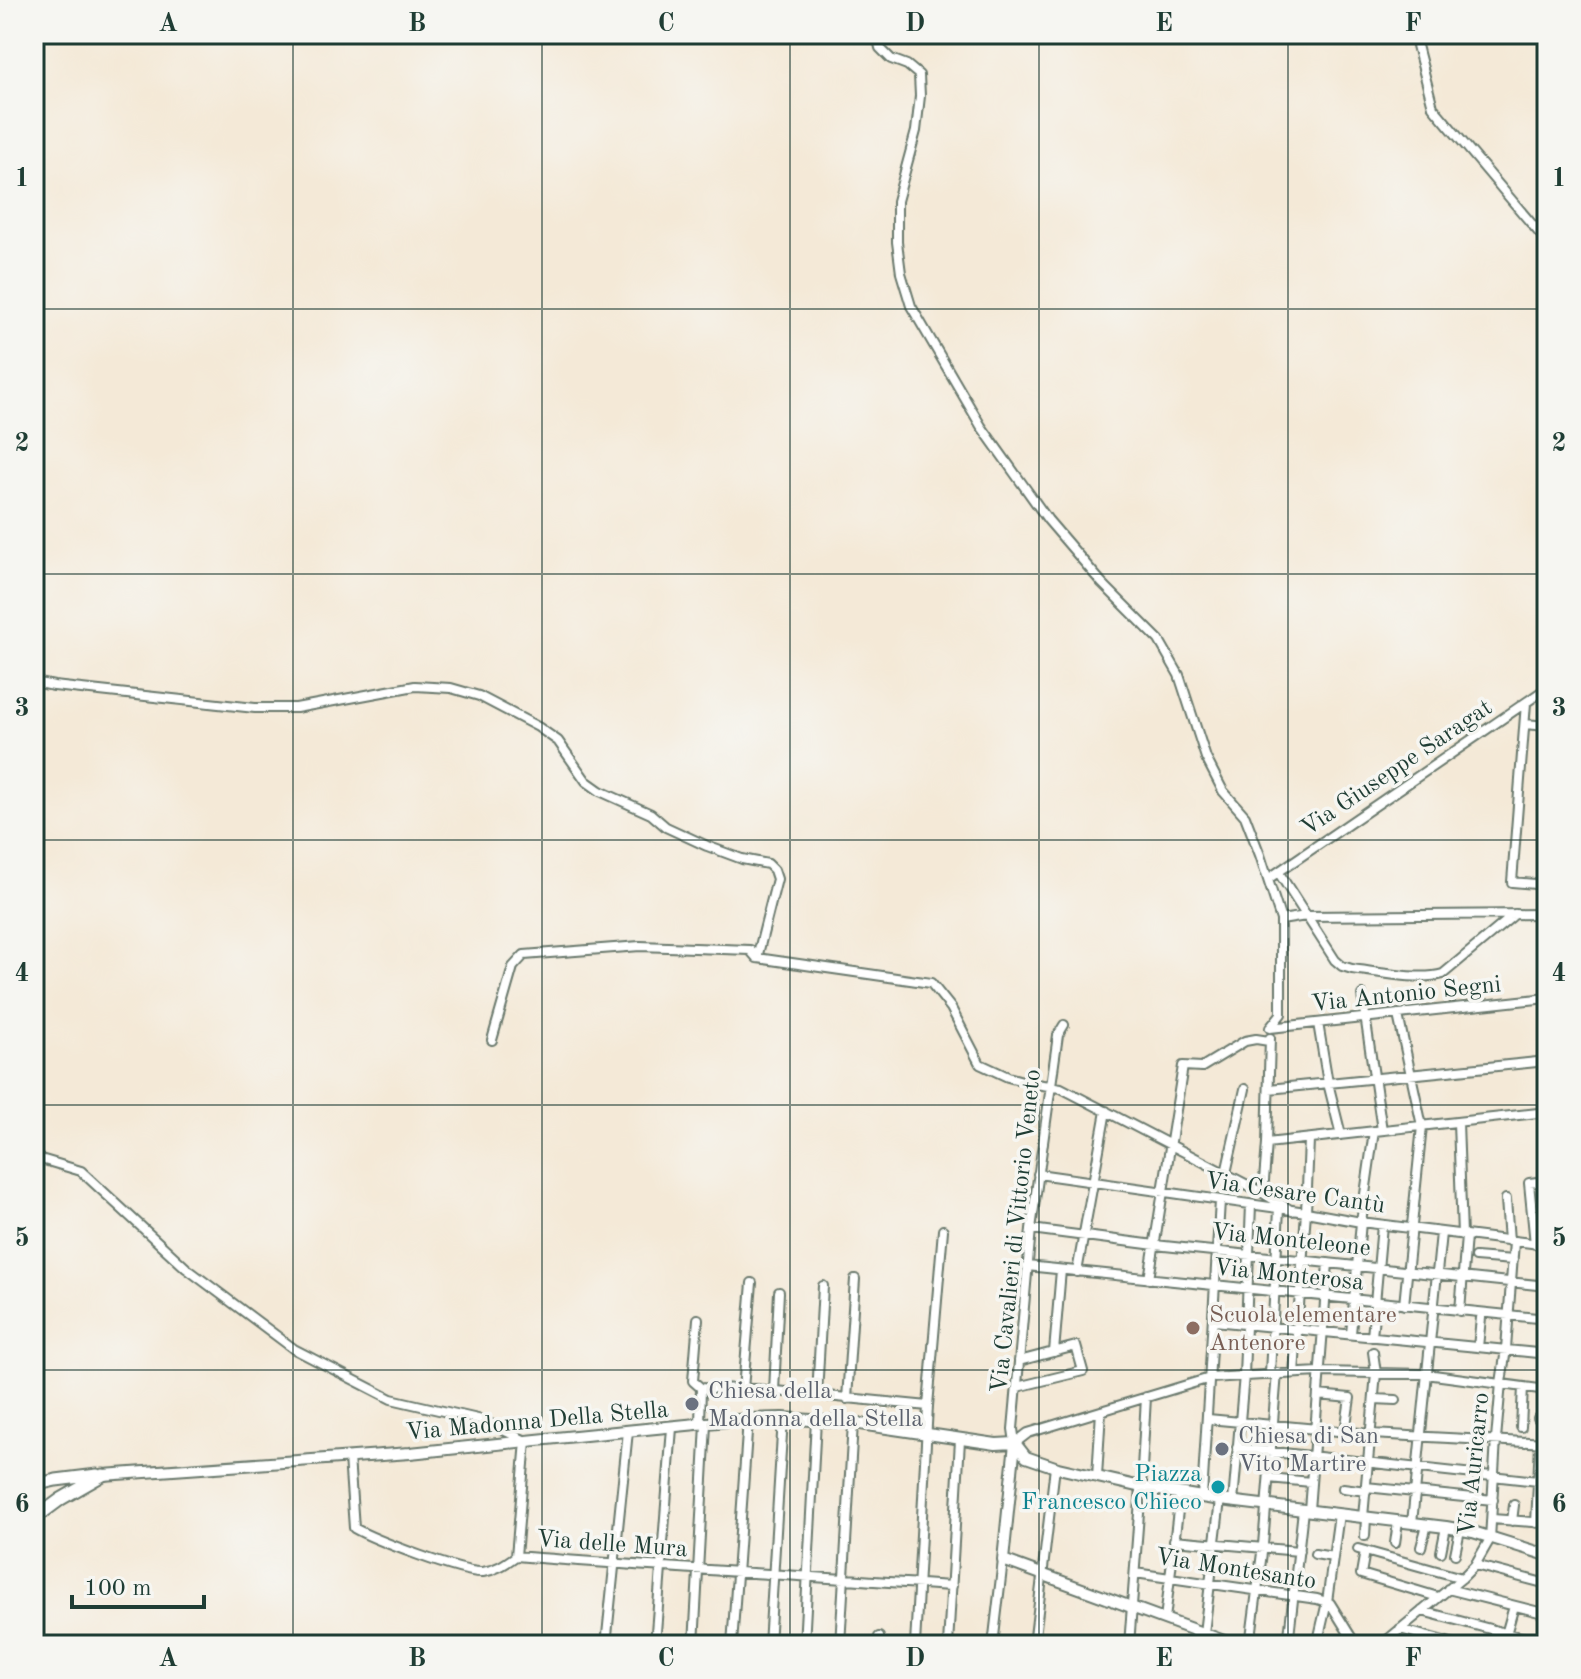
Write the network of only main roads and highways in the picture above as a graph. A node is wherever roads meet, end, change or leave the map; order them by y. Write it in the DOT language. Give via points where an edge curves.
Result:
graph roads {
  1 [pos="34,1485"];
  2 [pos="34,1519"];
  1 -- 2 [label="main road" via="103,1475"];
}
